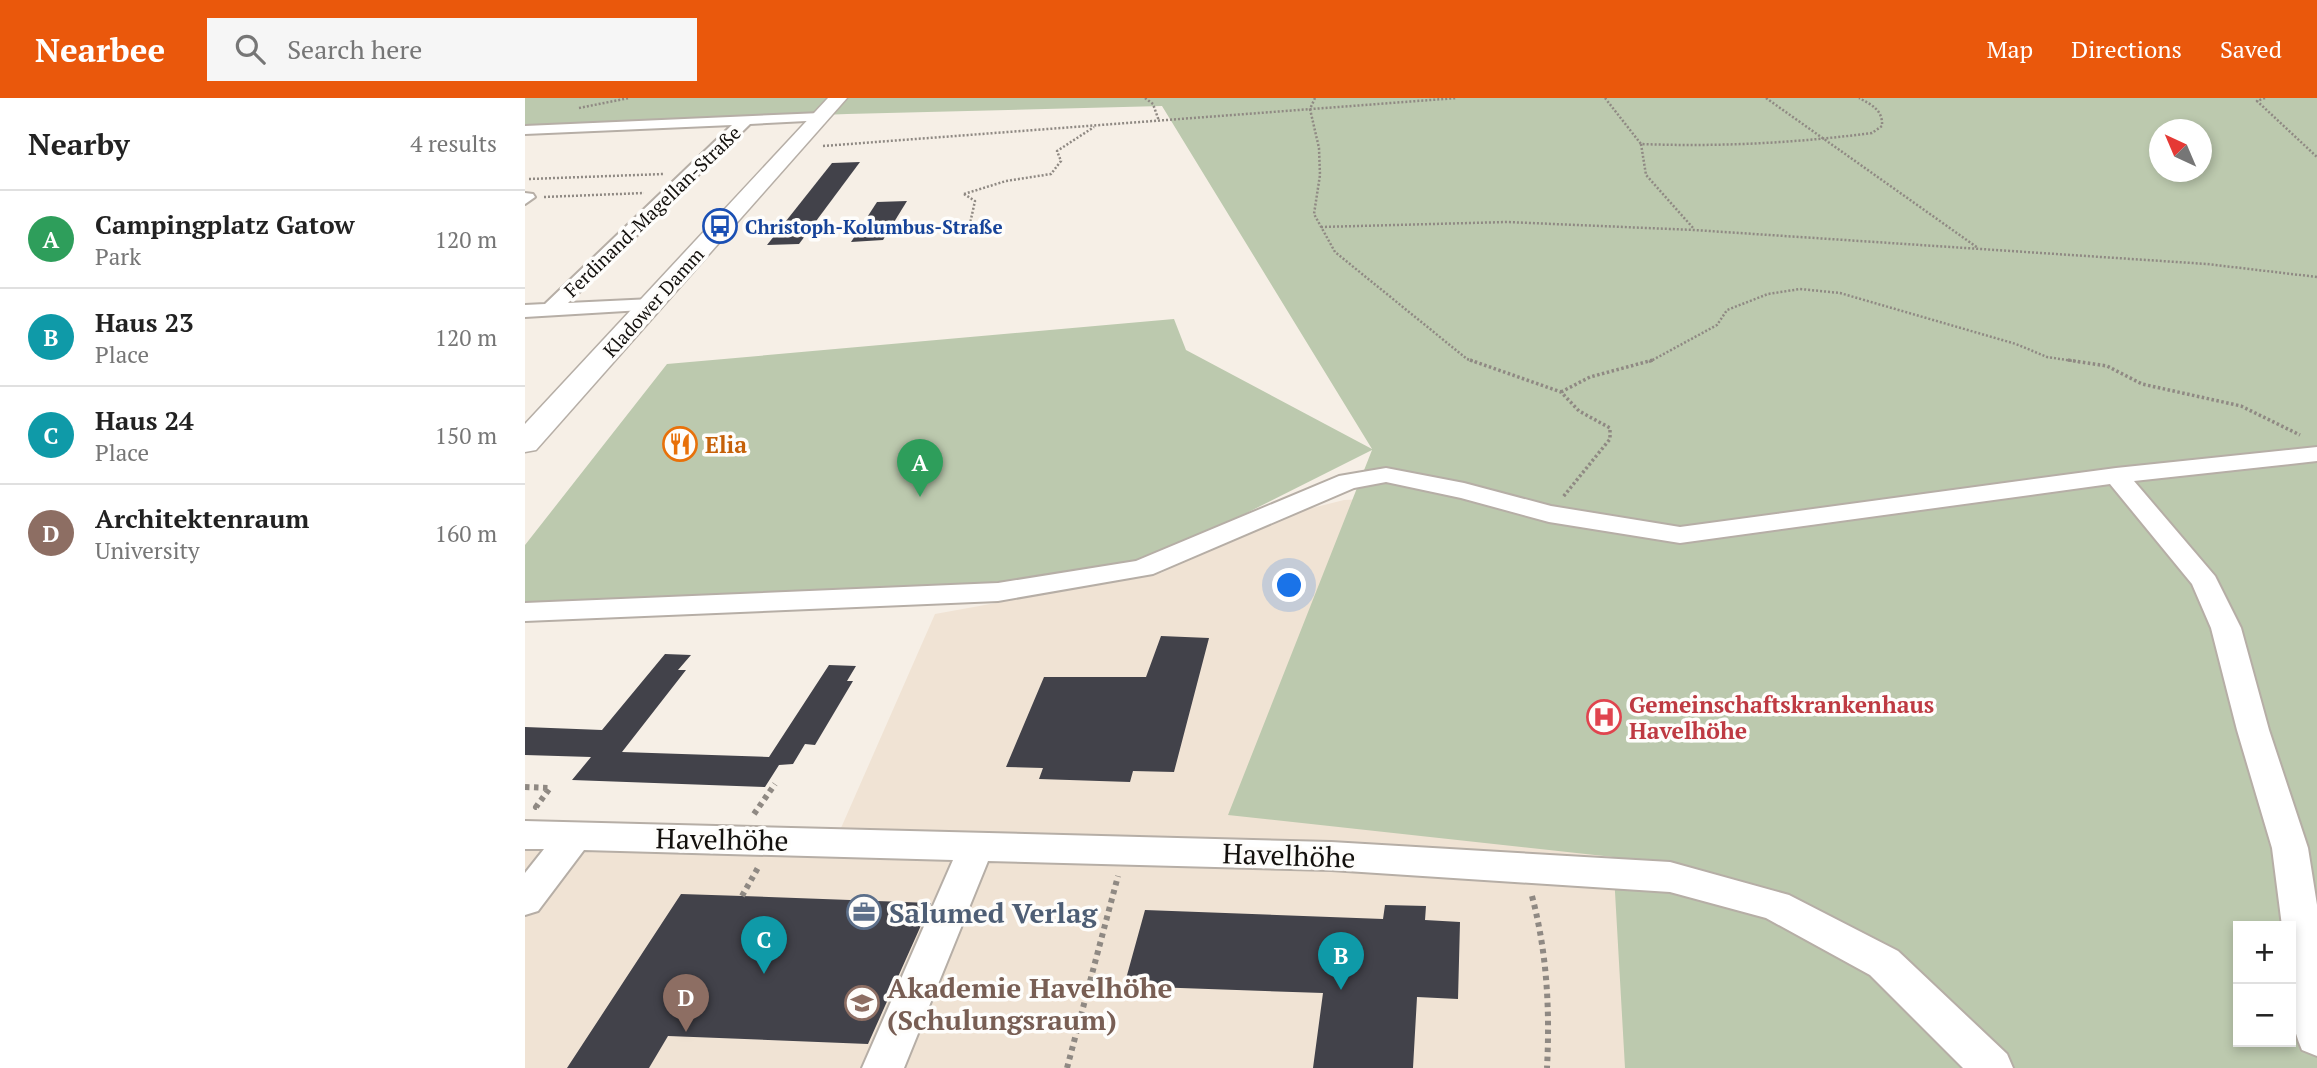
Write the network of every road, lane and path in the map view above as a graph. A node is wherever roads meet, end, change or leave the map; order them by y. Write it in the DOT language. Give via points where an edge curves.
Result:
graph roads {
  1 [pos="629,98"];
  2 [pos="838,98"];
  3 [pos="1145,98"];
  4 [pos="1315,98"];
  5 [pos="1457,98"];
  6 [pos="1605,98"];
  7 [pos="1766,98"];
  8 [pos="1859,98"];
  9 [pos="2265,98"];
  10 [pos="575,108"];
  11 [pos="1310,109"];
  12 [pos="821,117"];
  13 [pos="746,120"];
  14 [pos="1159,121"];
  15 [pos="1094,126"];
  16 [pos="525,130"];
  17 [pos="1825,139"];
  18 [pos="1641,144"];
  19 [pos="794,148"];
  20 [pos="2317,157"];
  21 [pos="692,173"];
  22 [pos="525,179"];
  23 [pos="673,192"];
  24 [pos="526,198"];
  25 [pos="1321,227"];
  26 [pos="1694,230"];
  27 [pos="967,237"];
  28 [pos="1979,248"];
  29 [pos="2317,277"];
  30 [pos="652,305"];
  31 [pos="550,310"];
  32 [pos="525,311"];
  33 [pos="1561,392"];
  34 [pos="525,443"];
  35 [pos="2312,446"];
  36 [pos="2116,475"];
  37 [pos="1549,514"];
  38 [pos="525,612"];
  39 [pos="775,784"];
  40 [pos="525,787"];
  41 [pos="550,807"];
  42 [pos="741,813"];
  43 [pos="525,835"];
  44 [pos="575,836"];
  45 [pos="977,845"];
  46 [pos="1125,849"];
  47 [pos="1524,866"];
  48 [pos="525,900"];
  49 [pos="2317,1037"];
  50 [pos="883,1068"];
  51 [pos="1067,1068"];
  52 [pos="1547,1068"];
  53 [pos="1992,1068"];
  1 -- 10 [label="path"];
  2 -- 12 [label="main road, Kladower Damm"];
  3 -- 14 [label="path" via="1153,104"];
  4 -- 11 [label="path"];
  5 -- 11 [label="path"];
  6 -- 18 [label="path"];
  7 -- 17 [label="path"];
  8 -- 17 [label="path" via="1878,109 1882,126 1872,133"];
  9 -- 20 [label="path" via="2257,101"];
  11 -- 14 [label="path"];
  11 -- 25 [label="path" via="1318,136 1320,192 1314,214"];
  12 -- 13 [label="street"];
  12 -- 19 [label="main road, Kladower Damm"];
  13 -- 16 [label="street, Ferdinand-Magellan-Straße"];
  13 -- 21 [label="street, Ferdinand-Magellan-Straße"];
  14 -- 15 [label="path"];
  15 -- 19 [label="path"];
  15 -- 27 [label="path" via="1056,151 1061,161 1051,174 991,184 985,190 964,194 975,201"];
  17 -- 18 [label="path" via="1771,145"];
  17 -- 28 [label="path"];
  18 -- 26 [label="path" via="1646,175"];
  19 -- 30 [label="main road, Kladower Damm"];
  21 -- 22 [label="path"];
  21 -- 23 [label="street, Ferdinand-Magellan-Straße"];
  23 -- 24 [label="path"];
  23 -- 31 [label="street, Ferdinand-Magellan-Straße"];
  25 -- 26 [label="path" via="1507,222"];
  25 -- 33 [label="path" via="1335,252 1467,359"];
  26 -- 28 [label="path"];
  28 -- 29 [label="path" via="2207,264"];
  30 -- 31 [label="street"];
  30 -- 34 [label="main road, Kladower Damm"];
  31 -- 32 [label="street"];
  33 -- 35 [label="path" via="1590,377 1669,353 1717,325 1727,310 1768,294 1800,289 1840,293 2047,357 2107,366 2142,384 2241,406"];
  33 -- 37 [label="path" via="1570,405 1611,428 1610,439"];
  35 -- 36 [label="street"];
  36 -- 37 [label="street" via="1680,536"];
  36 -- 49 [label="street" via="2205,582 2226,628 2290,848"];
  37 -- 38 [label="street" via="1386,475 1347,481 1143,568 999,592"];
  39 -- 42 [label="path" via="755,814"];
  40 -- 41 [label="path" via="550,788 536,807"];
  43 -- 44 [label="street, Havelhöhe"];
  44 -- 45 [label="street, Havelhöhe"];
  44 -- 48 [label="street"];
  45 -- 46 [label="street, Havelhöhe"];
  45 -- 50 [label="street"];
  46 -- 47 [label="street, Havelhöhe"];
  46 -- 51 [label="path"];
  47 -- 52 [label="path" via="1544,939 1551,1008"];
  47 -- 53 [label="street, Havelhöhe" via="1670,877 1776,906 1884,963"];
}
